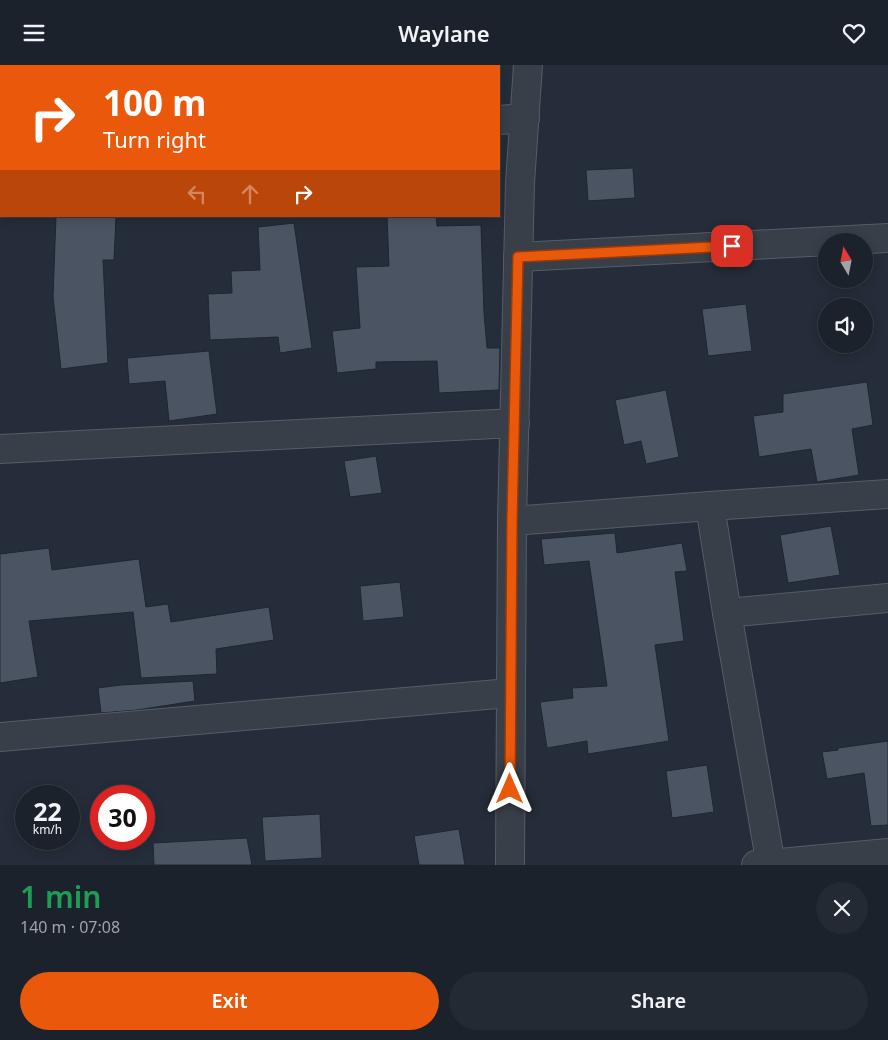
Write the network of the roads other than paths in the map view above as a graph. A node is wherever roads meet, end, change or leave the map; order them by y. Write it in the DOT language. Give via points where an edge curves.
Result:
graph roads {
  1 [pos="528,65"];
  2 [pos="512,119"];
  3 [pos="888,238"];
  4 [pos="518,257"];
  5 [pos="515,423"];
  6 [pos="0,449"];
  7 [pos="888,494"];
  8 [pos="710,506"];
  9 [pos="512,521"];
  10 [pos="888,598"];
  11 [pos="727,613"];
  12 [pos="510,693"];
  13 [pos="0,737"];
  14 [pos="888,853"];
  15 [pos="510,865"];
  16 [pos="766,865"];
  1 -- 2 [label="street"];
  2 -- 4 [label="street" via="520,183"];
  3 -- 4 [label="street"];
  4 -- 5 [label="street"];
  5 -- 6 [label="street"];
  5 -- 9 [label="street"];
  7 -- 8 [label="street"];
  8 -- 9 [label="street"];
  8 -- 11 [label="street"];
  9 -- 12 [label="street"];
  10 -- 11 [label="street"];
  11 -- 16 [label="street"];
  12 -- 13 [label="street"];
  12 -- 15 [label="street"];
  14 -- 16 [label="street"];
}
